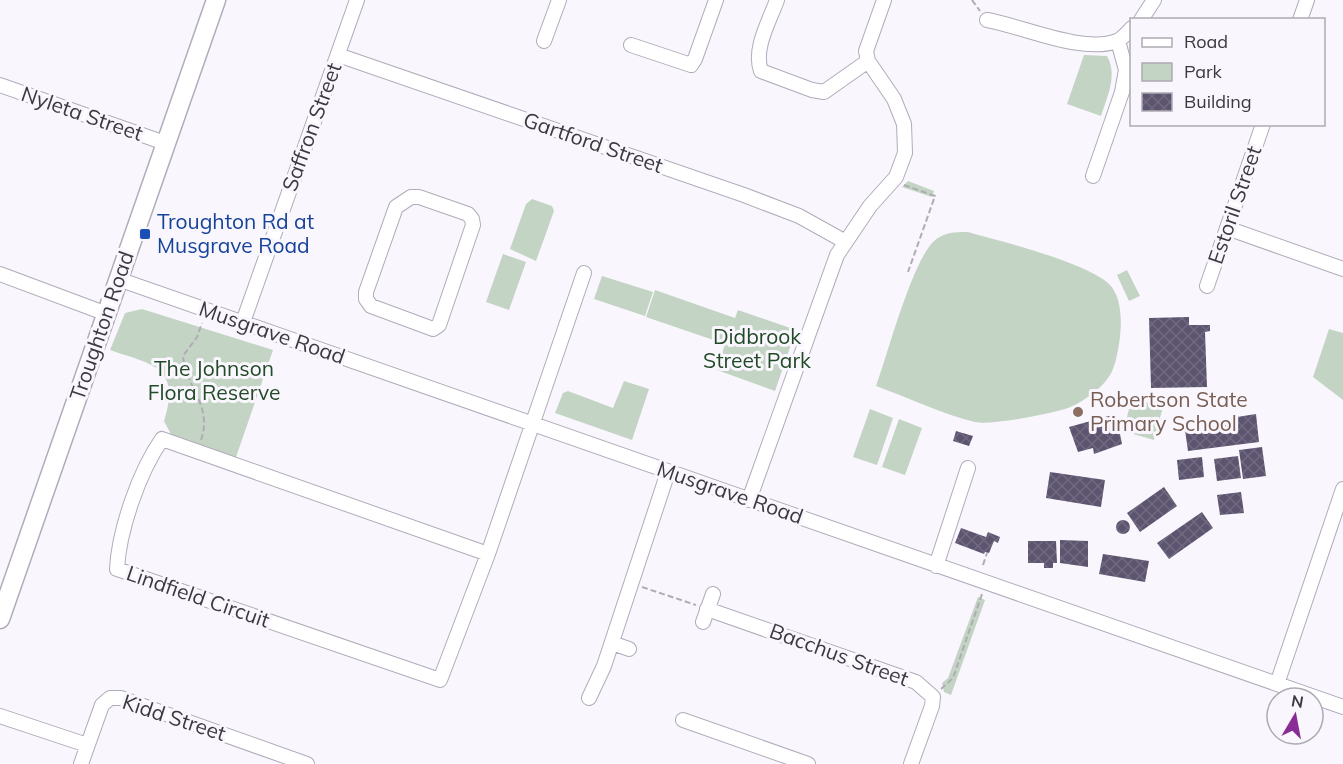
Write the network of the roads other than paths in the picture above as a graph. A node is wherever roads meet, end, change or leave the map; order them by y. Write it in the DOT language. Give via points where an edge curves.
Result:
graph roads {
  1 [pos="216,0"];
  2 [pos="357,0"];
  3 [pos="559,0"];
  4 [pos="716,0"];
  5 [pos="777,0"];
  6 [pos="884,0"];
  7 [pos="1154,0"];
  8 [pos="1307,0"];
  9 [pos="1142,18"];
  10 [pos="1301,18"];
  11 [pos="987,20"];
  12 [pos="1130,29"];
  13 [pos="544,41"];
  14 [pos="1118,41"];
  15 [pos="631,45"];
  16 [pos="338,55"];
  17 [pos="867,61"];
  18 [pos="0,85"];
  19 [pos="1262,126"];
  20 [pos="165,142"];
  21 [pos="1093,176"];
  22 [pos="1227,228"];
  23 [pos="844,241"];
  24 [pos="1343,269"];
  25 [pos="584,273"];
  26 [pos="0,274"];
  27 [pos="118,279"];
  28 [pos="1207,286"];
  29 [pos="107,314"];
  30 [pos="243,322"];
  31 [pos="433,328"];
  32 [pos="532,425"];
  33 [pos="968,468"];
  34 [pos="668,472"];
  35 [pos="1343,489"];
  36 [pos="749,500"];
  37 [pos="488,554"];
  38 [pos="936,566"];
  39 [pos="712,594"];
  40 [pos="0,619"];
  41 [pos="612,643"];
  42 [pos="629,650"];
  43 [pos="1277,684"];
  44 [pos="589,698"];
  45 [pos="1343,707"];
  46 [pos="0,716"];
  47 [pos="684,720"];
  48 [pos="87,745"];
  49 [pos="81,764"];
  50 [pos="307,764"];
  51 [pos="808,764"];
  52 [pos="911,764"];
  1 -- 20 [label="main road, Troughton Road"];
  2 -- 16 [label="street, Saffron Street"];
  3 -- 13 [label="street"];
  4 -- 15 [label="street" via="691,65"];
  5 -- 17 [label="street" via="759,50 761,71 824,92"];
  6 -- 17 [label="street" via="866,51"];
  7 -- 9 [label="street"];
  8 -- 10 [label="street"];
  11 -- 14 [label="street" via="1067,40 1092,44"];
  12 -- 14 [label="street"];
  14 -- 21 [label="street" via="1126,70 1122,92"];
  16 -- 23 [label="street, Gartford Street" via="744,195 799,216"];
  16 -- 30 [label="street, Saffron Street"];
  17 -- 23 [label="street" via="894,99 904,123 905,153 893,181"];
  18 -- 20 [label="street, Nyleta Street"];
  19 -- 22 [label="street, Estoril Street"];
  20 -- 27 [label="main road, Troughton Road"];
  22 -- 24 [label="street"];
  22 -- 28 [label="street, Estoril Street"];
  23 -- 36 [label="street" via="826,280"];
  25 -- 32 [label="street, Lindfield Circuit"];
  26 -- 29 [label="street"];
  27 -- 29 [label="main road, Troughton Road"];
  27 -- 30 [label="street, Musgrave Road"];
  29 -- 40 [label="main road, Troughton Road"];
  30 -- 32 [label="street, Musgrave Road"];
  31 -- 31 [label="street" via="371,306 366,299 396,207 411,197 468,214 472,219 439,325"];
  32 -- 34 [label="street, Musgrave Road"];
  32 -- 37 [label="street, Lindfield Circuit"];
  33 -- 38 [label="street"];
  34 -- 36 [label="street, Musgrave Road"];
  34 -- 41 [label="street"];
  35 -- 43 [label="street"];
  36 -- 38 [label="street, Musgrave Road"];
  37 -- 37 [label="street, Lindfield Circuit" via="162,439 150,456 118,546 117,569 440,680"];
  38 -- 43 [label="street, Musgrave Road"];
  39 -- 52 [label="street, Bacchus Street" via="705,615 916,682 933,697"];
  41 -- 42 [label="street"];
  41 -- 44 [label="street"];
  43 -- 45 [label="street, Musgrave Road"];
  46 -- 48 [label="street"];
  47 -- 51 [label="street"];
  48 -- 49 [label="street, Kidd Street"];
  48 -- 50 [label="street, Kidd Street" via="102,705 110,698 121,698"];
}
